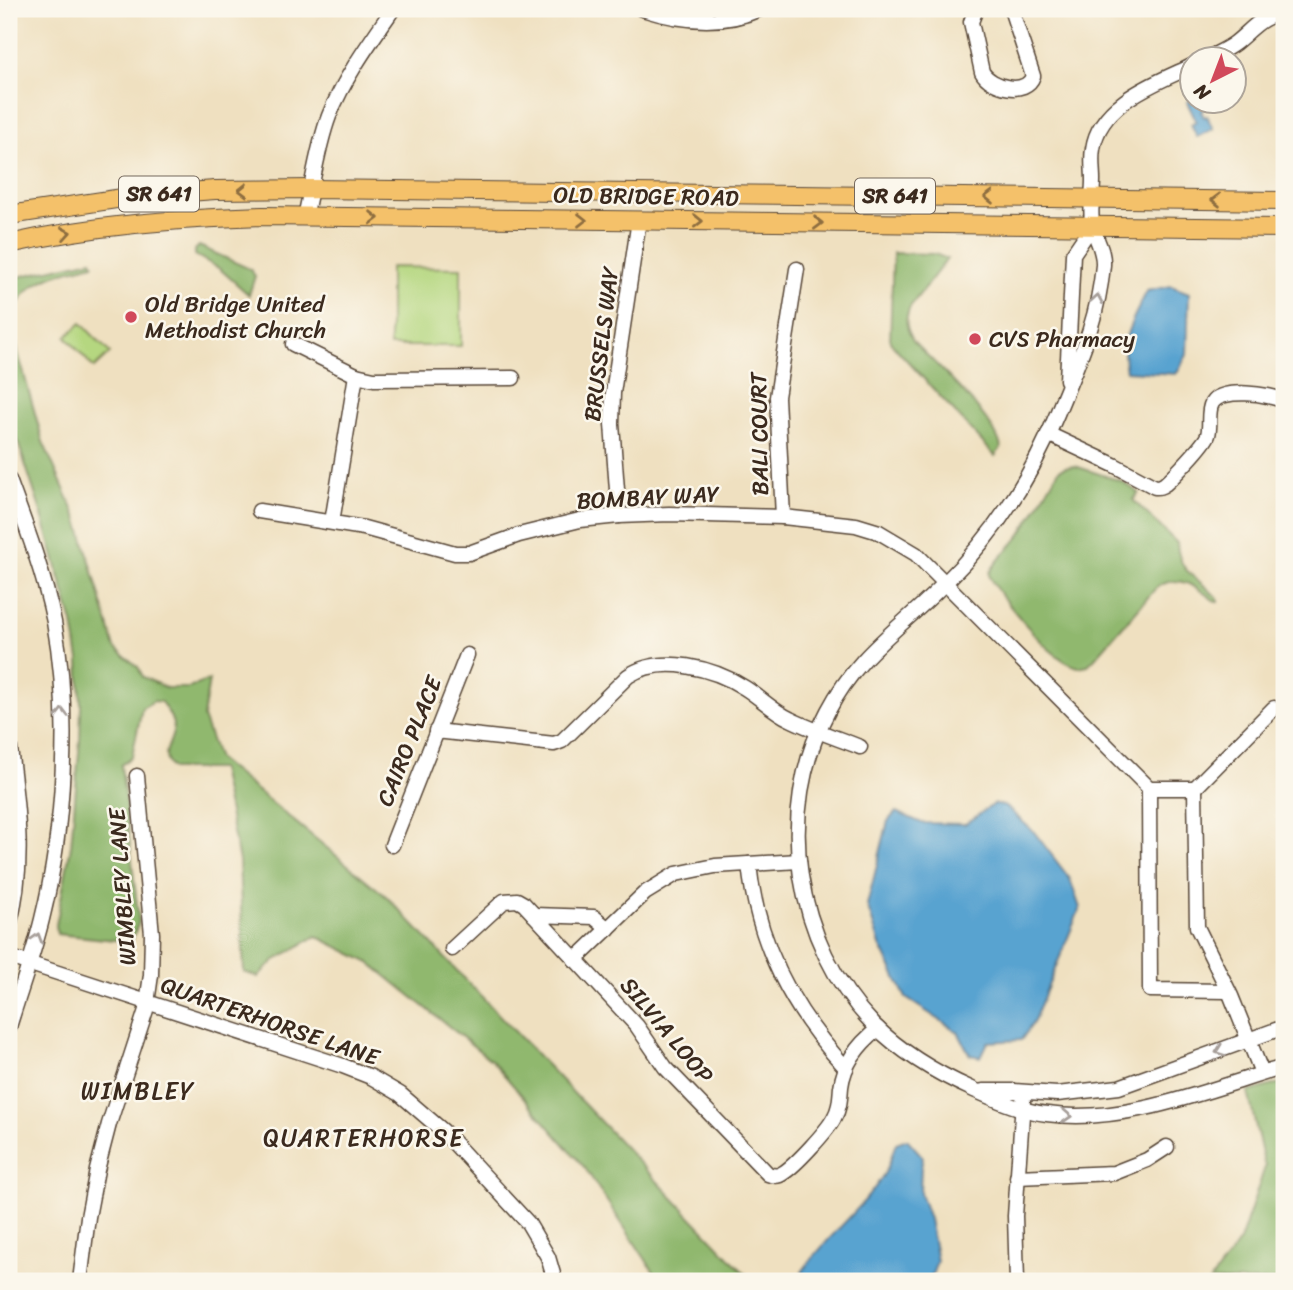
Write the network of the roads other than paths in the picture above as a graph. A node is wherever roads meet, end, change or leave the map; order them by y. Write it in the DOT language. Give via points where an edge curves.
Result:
graph roads {
  1 [pos="393,9"];
  2 [pos="642,9"];
  3 [pos="760,9"];
  4 [pos="976,9"];
  5 [pos="1011,9"];
  6 [pos="1284,15"];
  7 [pos="1257,16"];
  8 [pos="1230,46"];
  9 [pos="1178,73"];
  10 [pos="312,189"];
  11 [pos="1092,199"];
  12 [pos="1284,201"];
  13 [pos="9,215"];
  14 [pos="305,217"];
  15 [pos="639,220"];
  16 [pos="1092,226"];
  17 [pos="1284,228"];
  18 [pos="9,244"];
  19 [pos="797,269"];
  20 [pos="293,344"];
  21 [pos="356,375"];
  22 [pos="513,378"];
  23 [pos="1067,386"];
  24 [pos="1284,401"];
  25 [pos="1048,434"];
  26 [pos="9,480"];
  27 [pos="259,511"];
  28 [pos="619,516"];
  29 [pos="783,517"];
  30 [pos="332,522"];
  31 [pos="946,583"];
  32 [pos="467,655"];
  33 [pos="1274,709"];
  34 [pos="818,730"];
  35 [pos="436,731"];
  36 [pos="9,741"];
  37 [pos="860,747"];
  38 [pos="137,776"];
  39 [pos="1195,788"];
  40 [pos="1149,789"];
  41 [pos="392,845"];
  42 [pos="799,861"];
  43 [pos="749,864"];
  44 [pos="534,915"];
  45 [pos="9,926"];
  46 [pos="608,929"];
  47 [pos="452,949"];
  48 [pos="9,957"];
  49 [pos="575,960"];
  50 [pos="29,964"];
  51 [pos="1228,991"];
  52 [pos="147,1002"];
  53 [pos="9,1027"];
  54 [pos="1284,1027"];
  55 [pos="878,1029"];
  56 [pos="1249,1040"];
  57 [pos="1284,1067"];
  58 [pos="846,1068"];
  59 [pos="1262,1073"];
  60 [pos="978,1091"];
  61 [pos="1024,1092"];
  62 [pos="1023,1110"];
  63 [pos="1167,1147"];
  64 [pos="1017,1177"];
  65 [pos="80,1281"];
  66 [pos="555,1281"];
  67 [pos="1017,1281"];
  1 -- 10 [label="street" via="330,115"];
  2 -- 3 [label="street" via="710,20"];
  4 -- 5 [label="street" via="971,22 982,72 1002,87 1026,85 1033,76"];
  6 -- 7 [label="street"];
  7 -- 8 [label="street"];
  9 -- 11 [label="street" via="1125,100 1102,126 1093,148"];
  11 -- 10 [label="main road, OLD BRIDGE ROAD / SR 641, one-way"];
  10 -- 13 [label="main road, OLD BRIDGE ROAD / SR 641, one-way" via="136,196"];
  10 -- 14 [label="street"];
  12 -- 11 [label="main road, OLD BRIDGE ROAD / SR 641, one-way"];
  11 -- 16 [label="street"];
  14 -- 15 [label="main road, OLD BRIDGE ROAD / SR 641, one-way"];
  18 -- 14 [label="main road, OLD BRIDGE ROAD / SR 641, one-way" via="164,219"];
  15 -- 16 [label="main road, OLD BRIDGE ROAD / SR 641, one-way"];
  15 -- 28 [label="street, BRUSSELS WAY" via="613,393"];
  16 -- 17 [label="main road, OLD BRIDGE ROAD / SR 641"];
  16 -- 23 [label="street" via="1073,254"];
  23 -- 16 [label="street, one-way" via="1090,335 1099,288 1103,253"];
  19 -- 29 [label="street, BALI COURT" via="777,397"];
  20 -- 21 [label="street"];
  21 -- 22 [label="street" via="385,380"];
  21 -- 30 [label="street"];
  23 -- 25 [label="street"];
  24 -- 25 [label="street" via="1264,394 1219,397 1210,409 1204,443 1166,483 1155,487"];
  25 -- 31 [label="street" via="1000,520"];
  50 -- 26 [label="street, one-way" via="57,837 63,710 54,622"];
  27 -- 30 [label="street, BOMBAY WAY"];
  28 -- 29 [label="street, BOMBAY WAY"];
  28 -- 30 [label="street, BOMBAY WAY" via="542,529 469,553"];
  29 -- 31 [label="street, BOMBAY WAY" via="879,532 916,554"];
  31 -- 34 [label="street" via="862,660"];
  31 -- 40 [label="street, BOMBAY WAY"];
  32 -- 35 [label="street, CAIRO PLACE"];
  33 -- 39 [label="street"];
  34 -- 35 [label="street" via="780,714 727,678 662,666 638,669 628,676 554,744"];
  34 -- 37 [label="street"];
  34 -- 42 [label="street" via="800,793"];
  35 -- 41 [label="street, CAIRO PLACE"];
  36 -- 45 [label="street" via="19,848"];
  38 -- 52 [label="street, WIMBLEY LANE" via="152,934"];
  39 -- 40 [label="street"];
  39 -- 51 [label="street" via="1197,927"];
  40 -- 51 [label="street" via="1150,990"];
  42 -- 43 [label="street"];
  42 -- 55 [label="street" via="810,918 826,957 852,999"];
  43 -- 46 [label="street" via="676,874 645,893"];
  43 -- 58 [label="street" via="760,923 779,974 807,1021"];
  44 -- 46 [label="street" via="594,917"];
  44 -- 47 [label="street" via="517,900 504,901"];
  44 -- 49 [label="street"];
  46 -- 49 [label="street"];
  48 -- 50 [label="street, QUARTERHORSE LANE"];
  49 -- 58 [label="street, SILVIA LOOP" via="637,1026 665,1067 773,1176 784,1173 830,1126"];
  50 -- 52 [label="street, QUARTERHORSE LANE"];
  50 -- 53 [label="street"];
  51 -- 56 [label="street"];
  52 -- 65 [label="street, WIMBLEY LANE" via="97,1170"];
  52 -- 66 [label="street, QUARTERHORSE LANE" via="343,1066 400,1094 443,1131 528,1223 548,1257"];
  54 -- 56 [label="street"];
  55 -- 58 [label="street, SILVIA LOOP"];
  55 -- 60 [label="street" via="927,1066"];
  56 -- 59 [label="street"];
  56 -- 61 [label="street, one-way" via="1119,1087 1057,1094"];
  57 -- 59 [label="street"];
  62 -- 59 [label="street, one-way" via="1047,1115 1113,1114 1145,1109"];
  60 -- 61 [label="street"];
  60 -- 62 [label="street"];
  61 -- 62 [label="street"];
  62 -- 64 [label="street"];
  63 -- 64 [label="street" via="1114,1173"];
  64 -- 67 [label="street"];
}
